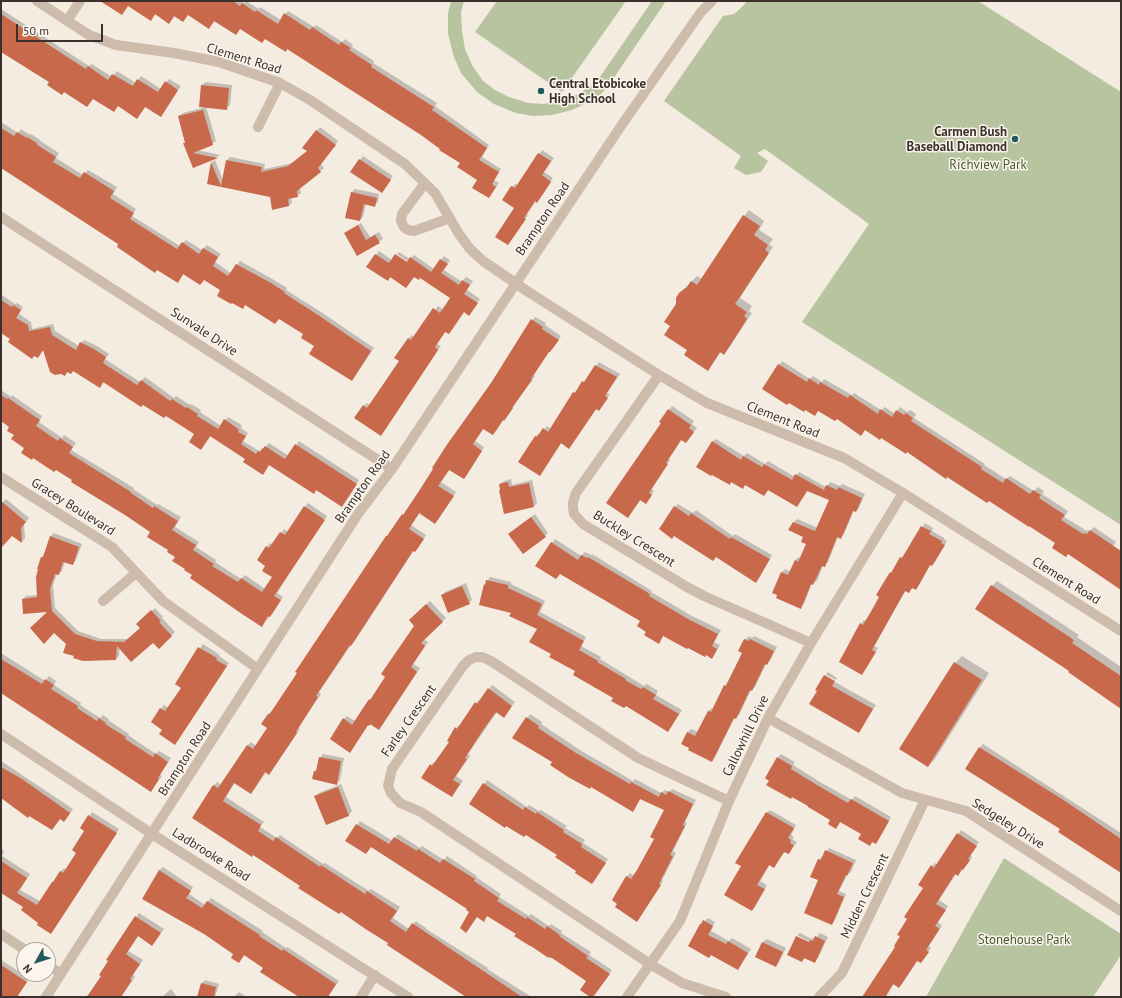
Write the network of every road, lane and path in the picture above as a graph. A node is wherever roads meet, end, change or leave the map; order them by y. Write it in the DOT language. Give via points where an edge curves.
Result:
graph roads {
  1 [pos="37,1"];
  2 [pos="80,1"];
  3 [pos="712,1"];
  4 [pos="67,21"];
  5 [pos="280,83"];
  6 [pos="258,127"];
  7 [pos="426,183"];
  8 [pos="1,217"];
  9 [pos="450,218"];
  10 [pos="516,284"];
  11 [pos="658,375"];
  12 [pos="392,469"];
  13 [pos="1,476"];
  14 [pos="902,493"];
  15 [pos="136,573"];
  16 [pos="103,601"];
  17 [pos="1121,631"];
  18 [pos="811,643"];
  19 [pos="258,669"];
  20 [pos="768,718"];
  21 [pos="1,734"];
  22 [pos="925,800"];
  23 [pos="729,801"];
  24 [pos="152,834"];
  25 [pos="1121,911"];
  26 [pos="1,934"];
  27 [pos="16,944"];
  28 [pos="650,964"];
  29 [pos="56,971"];
  30 [pos="61,974"];
  31 [pos="375,975"];
  32 [pos="46,997"];
  33 [pos="361,997"];
  34 [pos="408,997"];
  35 [pos="627,997"];
  36 [pos="726,997"];
  37 [pos="819,997"];
  1 -- 4 [label="street, Clement Road"];
  2 -- 4 [label="street"];
  3 -- 10 [label="street, Brampton Road" via="700,12 623,123"];
  4 -- 5 [label="street, Clement Road" via="89,35 116,45 219,62"];
  5 -- 6 [label="street"];
  5 -- 7 [label="street, Clement Road" via="310,100 405,164"];
  7 -- 9 [label="street, Clement Road"];
  7 -- 9 [label="street" via="402,214 401,221 404,227 414,231"];
  8 -- 12 [label="street, Sunvale Drive"];
  9 -- 10 [label="street, Clement Road" via="470,249"];
  10 -- 11 [label="street, Clement Road"];
  10 -- 12 [label="street, Brampton Road"];
  11 -- 14 [label="street, Clement Road" via="706,404 844,458"];
  11 -- 18 [label="street, Buckley Crescent" via="575,496 572,505 574,514 583,524 687,587"];
  12 -- 19 [label="street, Brampton Road" via="358,514"];
  13 -- 15 [label="street, Gracey Boulevard" via="112,547"];
  14 -- 17 [label="street, Clement Road"];
  14 -- 18 [label="street, Callowhill Drive"];
  15 -- 16 [label="street"];
  15 -- 19 [label="street, Gracey Boulevard" via="163,602"];
  18 -- 20 [label="street, Callowhill Drive"];
  19 -- 24 [label="street, Brampton Road"];
  20 -- 22 [label="street, Sedgeley Drive" via="902,793"];
  20 -- 23 [label="street, Callowhill Drive"];
  21 -- 24 [label="street, Ladbrooke Road"];
  22 -- 25 [label="street, Sedgeley Drive" via="966,812"];
  22 -- 37 [label="street, Midden Crescent" via="842,973"];
  23 -- 28 [label="street, Callowhill Drive" via="680,921"];
  23 -- 28 [label="street, Farley Crescent" via="638,758 482,657 469,660 463,666 392,769 388,786 400,803 421,812"];
  24 -- 30 [label="street, Brampton Road"];
  24 -- 31 [label="street, Ladbrooke Road"];
  26 -- 27 [label="street"];
  28 -- 35 [label="street, Callowhill Drive"];
  28 -- 36 [label="street" via="682,983"];
  29 -- 30 [label="street"];
  30 -- 32 [label="street, Brampton Road"];
  31 -- 33 [label="street"];
  31 -- 34 [label="street, Ladbrooke Road"];
}
